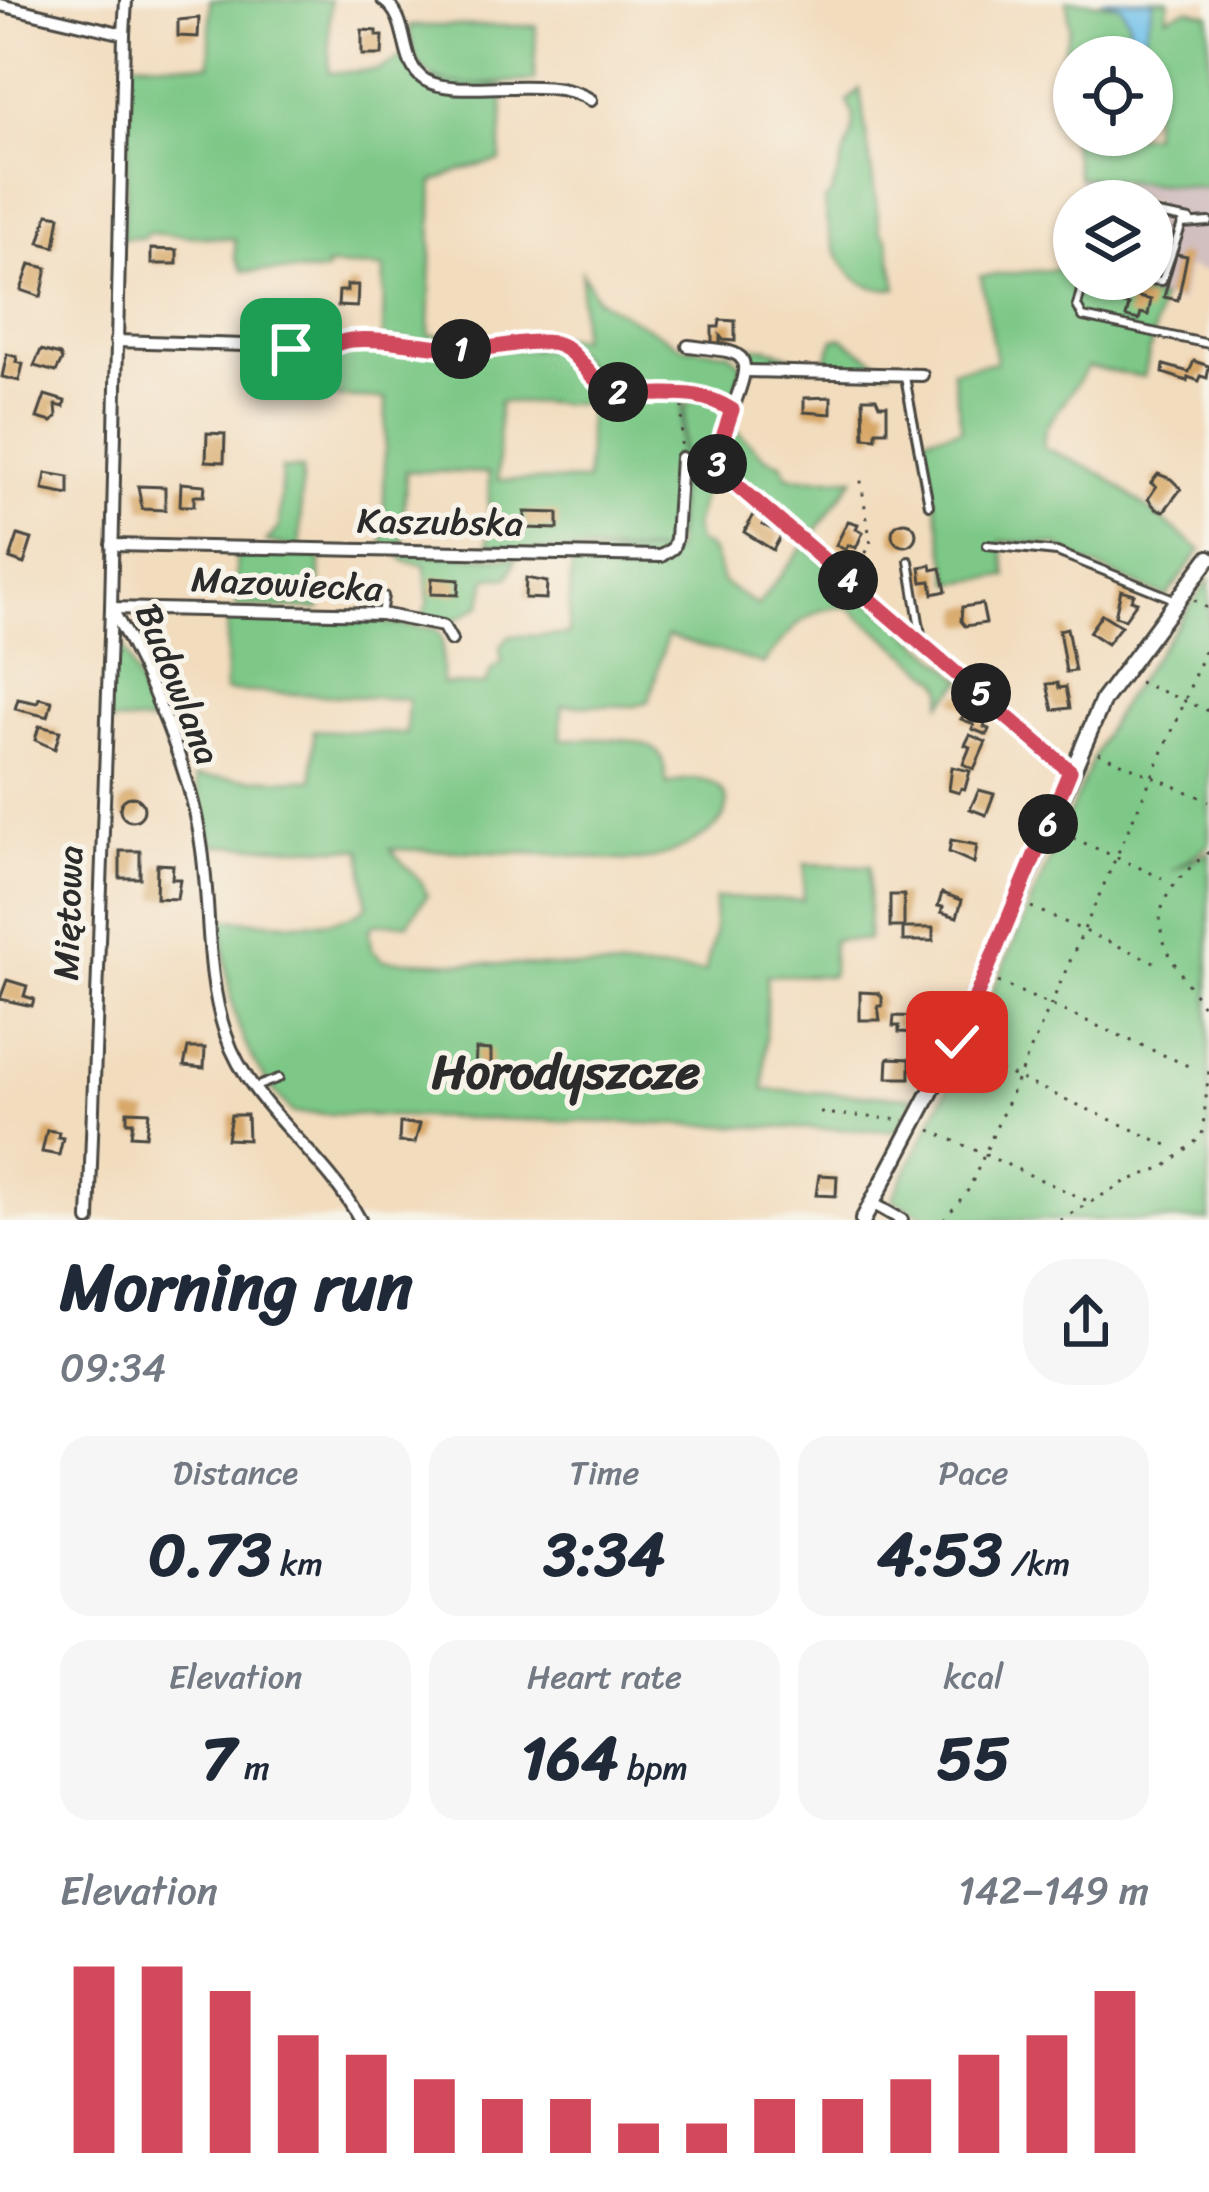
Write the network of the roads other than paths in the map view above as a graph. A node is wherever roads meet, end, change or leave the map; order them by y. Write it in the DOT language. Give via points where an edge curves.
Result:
graph roads {
  1 [pos="126,0"];
  2 [pos="383,0"];
  3 [pos="0,5"];
  4 [pos="124,34"];
  5 [pos="591,100"];
  6 [pos="1173,217"];
  7 [pos="1195,221"];
  8 [pos="1209,221"];
  9 [pos="1173,242"];
  10 [pos="1079,300"];
  11 [pos="116,341"];
  12 [pos="1209,344"];
  13 [pos="688,346"];
  14 [pos="747,371"];
  15 [pos="922,375"];
  16 [pos="905,377"];
  17 [pos="732,410"];
  18 [pos="681,458"];
  19 [pos="928,506"];
  20 [pos="112,545"];
  21 [pos="987,545"];
  22 [pos="1209,557"];
  23 [pos="909,561"];
  24 [pos="384,596"];
  25 [pos="1185,600"];
  26 [pos="111,608"];
  27 [pos="381,614"];
  28 [pos="451,640"];
  29 [pos="922,641"];
  30 [pos="1070,771"];
  31 [pos="279,1078"];
  32 [pos="253,1087"];
  33 [pos="872,1203"];
  34 [pos="88,1220"];
  35 [pos="360,1220"];
  36 [pos="862,1220"];
  37 [pos="902,1220"];
  1 -- 4 [label="street, Budowlana"];
  2 -- 5 [label="street" via="399,15 413,65 427,81 527,86"];
  3 -- 4 [label="street"];
  4 -- 11 [label="street, Budowlana"];
  6 -- 7 [label="lane"];
  7 -- 8 [label="lane"];
  7 -- 9 [label="lane" via="1182,224"];
  10 -- 12 [label="lane" via="1083,317"];
  11 -- 17 [label="street" via="315,354 356,340 468,349 553,344 609,389 702,394"];
  11 -- 20 [label="street, Budowlana"];
  13 -- 14 [label="street" via="733,351"];
  14 -- 16 [label="street"];
  14 -- 17 [label="street"];
  15 -- 16 [label="street"];
  16 -- 19 [label="lane"];
  17 -- 29 [label="street" via="715,461 725,475"];
  18 -- 20 [label="street, Kaszubska" via="676,539 661,556"];
  20 -- 26 [label="street, Budowlana"];
  21 -- 25 [label="lane" via="1057,552"];
  22 -- 25 [label="street"];
  23 -- 29 [label="lane"];
  24 -- 27 [label="lane"];
  25 -- 30 [label="street" via="1103,700"];
  26 -- 27 [label="street, Mazowiecka"];
  26 -- 32 [label="street, Budowlana" via="196,814 219,1009"];
  26 -- 34 [label="street, Miętowa"];
  27 -- 28 [label="street, Mazowiecka" via="443,626"];
  29 -- 30 [label="street"];
  30 -- 33 [label="street" via="922,1129"];
  31 -- 32 [label="lane"];
  32 -- 35 [label="street, Budowlana" via="334,1177"];
  33 -- 36 [label="street"];
  33 -- 37 [label="street"];
}
